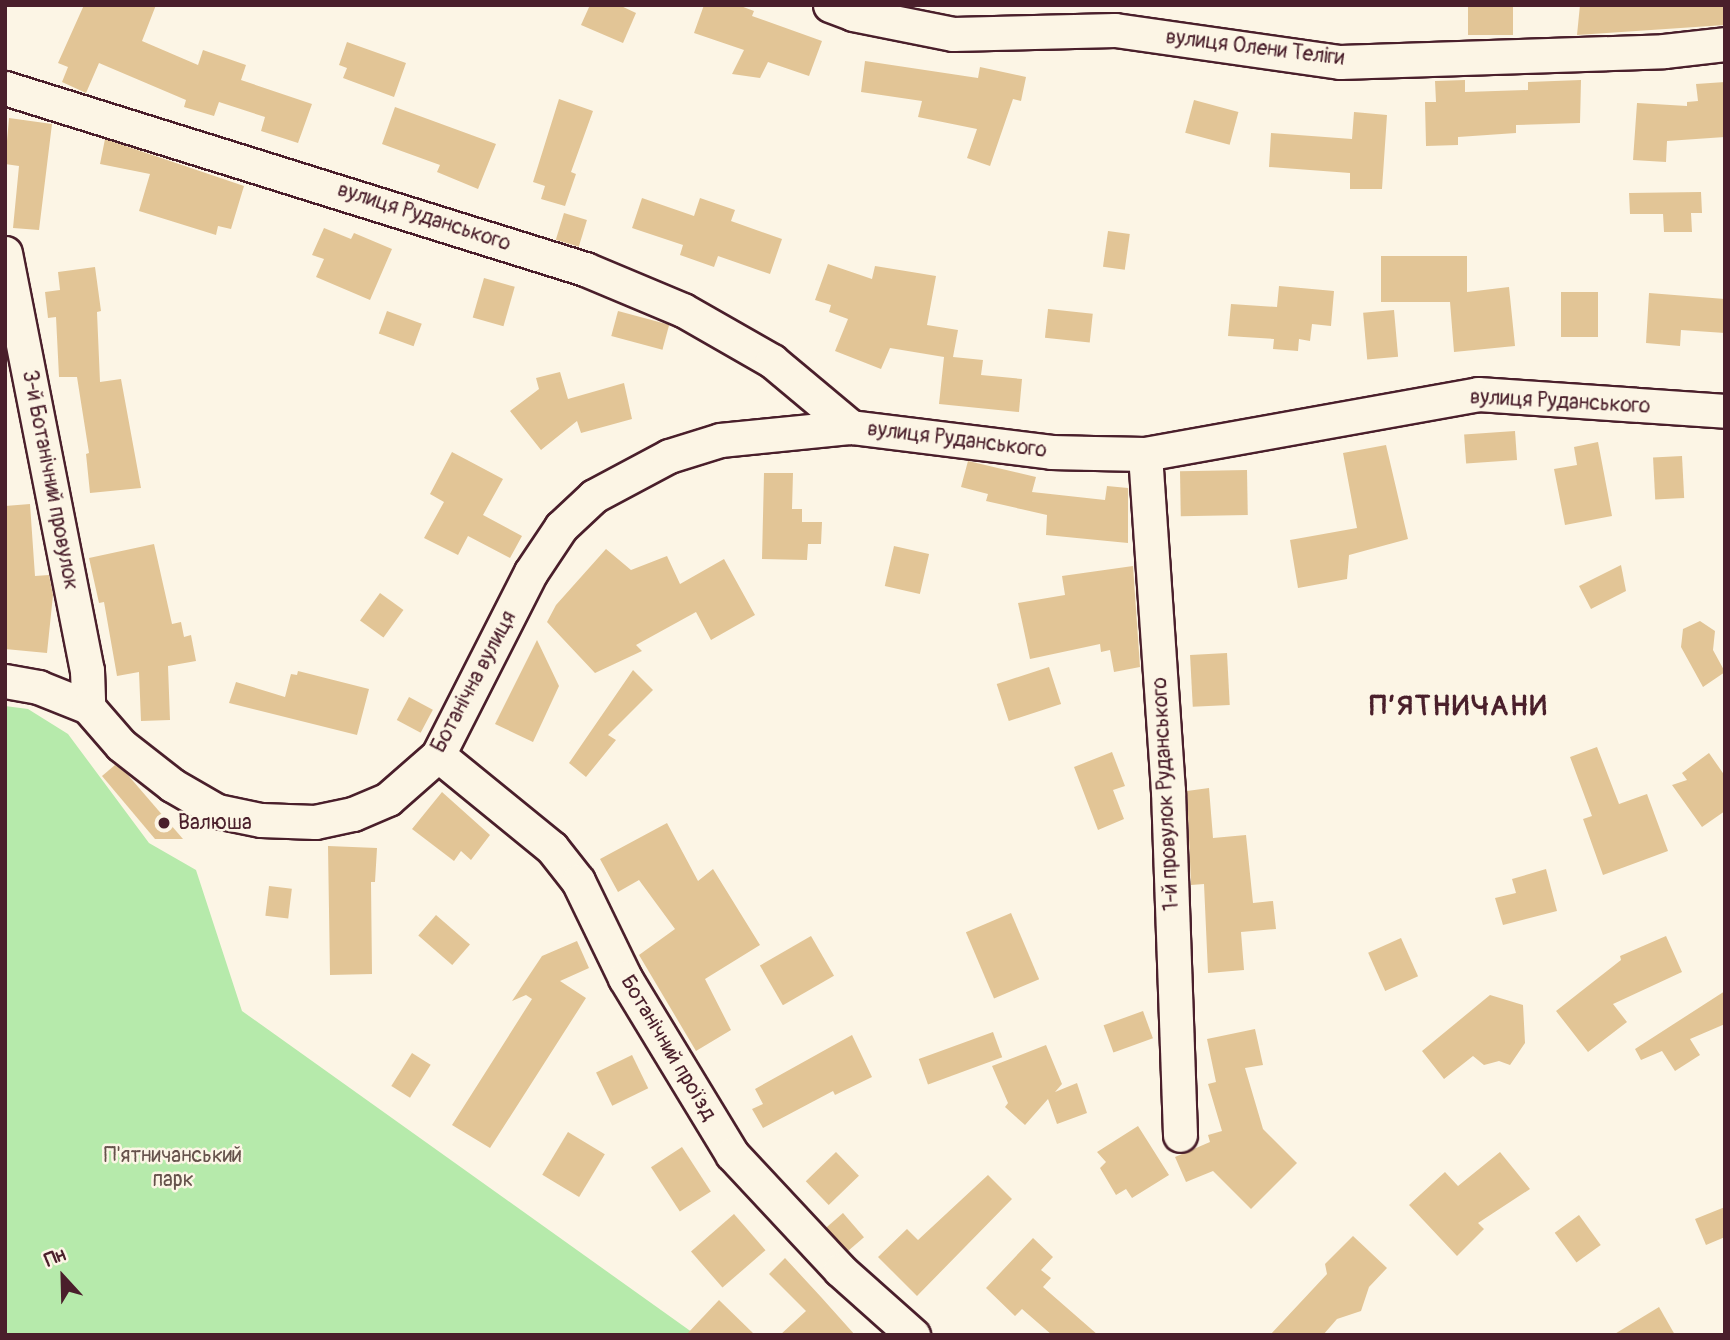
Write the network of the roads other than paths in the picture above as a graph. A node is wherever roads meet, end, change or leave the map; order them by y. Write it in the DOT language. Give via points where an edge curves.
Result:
graph roads {
  1 [pos="830,5"];
  2 [pos="1725,44"];
  3 [pos="5,88"];
  4 [pos="5,253"];
  5 [pos="1725,411"];
  6 [pos="851,427"];
  7 [pos="1145,454"];
  8 [pos="5,681"];
  9 [pos="88,707"];
  10 [pos="438,755"];
  11 [pos="1180,1135"];
  12 [pos="913,1335"];
  1 -- 2 [label="street, вулиця Олени Теліги" via="953,34 1115,30 1340,62 1664,51"];
  3 -- 6 [label="street, вулиця Руданського" via="586,269 683,310 772,361"];
  4 -- 9 [label="street, 3-й Ботанічний провулок" via="87,670"];
  5 -- 7 [label="street, вулиця Руданського" via="1478,394"];
  6 -- 7 [label="street, вулиця Руданського" via="1051,452"];
  6 -- 10 [label="street, Ботанічна вулиця" via="720,440 669,456 594,496 562,527 531,572"];
  7 -- 11 [label="street, 1-й провулок Руданського" via="1168,791"];
  8 -- 9 [label="street, Ботанічна вулиця" via="38,687"];
  9 -- 10 [label="street, Ботанічна вулиця" via="121,745 172,785 217,811 261,820 314,822 353,814 388,799"];
  10 -- 12 [label="street, Ботанічний проїзд" via="552,848 578,881 625,978 732,1154 840,1270"];
}
